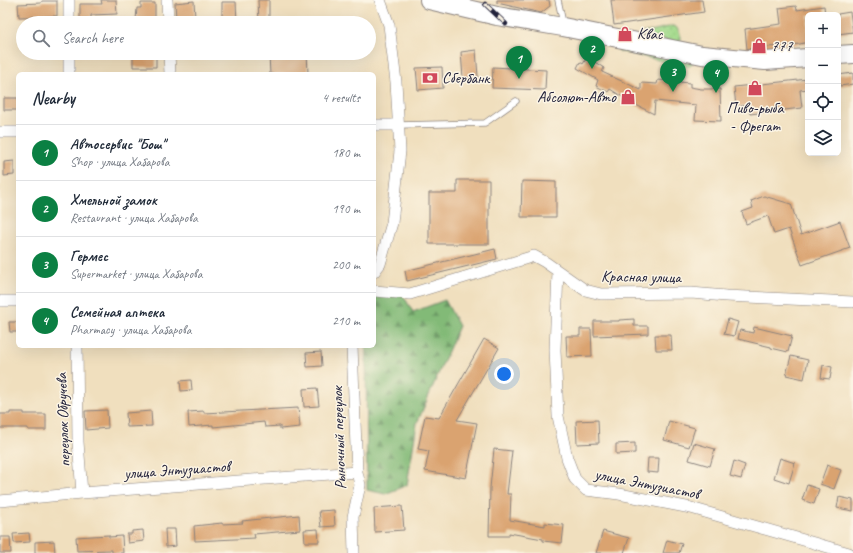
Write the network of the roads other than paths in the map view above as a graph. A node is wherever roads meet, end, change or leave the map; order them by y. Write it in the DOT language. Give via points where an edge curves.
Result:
graph roads {
  1 [pos="69,0"];
  2 [pos="167,0"];
  3 [pos="380,0"];
  4 [pos="429,0"];
  5 [pos="558,0"];
  6 [pos="69,16"];
  7 [pos="168,16"];
  8 [pos="563,27"];
  9 [pos="853,54"];
  10 [pos="841,55"];
  11 [pos="805,58"];
  12 [pos="69,60"];
  13 [pos="169,60"];
  14 [pos="69,72"];
  15 [pos="170,72"];
  16 [pos="516,102"];
  17 [pos="376,125"];
  18 [pos="399,125"];
  19 [pos="0,132"];
  20 [pos="16,132"];
  21 [pos="376,269"];
  22 [pos="558,271"];
  23 [pos="376,291"];
  24 [pos="0,301"];
  25 [pos="16,301"];
  26 [pos="853,302"];
  27 [pos="77,348"];
  28 [pos="352,348"];
  29 [pos="357,472"];
  30 [pos="82,493"];
  31 [pos="0,501"];
  32 [pos="354,553"];
  33 [pos="850,553"];
  1 -- 6 [label="street"];
  2 -- 7 [label="street"];
  3 -- 18 [label="street" via="389,25"];
  4 -- 8 [label="main road" via="497,16"];
  5 -- 8 [label="lane"];
  8 -- 11 [label="main road" via="707,56 766,61"];
  9 -- 10 [label="main road"];
  12 -- 14 [label="street"];
  13 -- 15 [label="street"];
  16 -- 18 [label="lane" via="485,123"];
  17 -- 18 [label="street"];
  18 -- 21 [label="street" via="400,150 392,223 380,264"];
  19 -- 20 [label="street"];
  22 -- 23 [label="street, Красная улица" via="534,256 410,294"];
  22 -- 26 [label="street, Красная улица" via="585,290 601,294 691,293"];
  22 -- 33 [label="street, улица Энтузиастов" via="555,350 558,416 575,479 586,490 691,508"];
  24 -- 25 [label="street"];
  27 -- 30 [label="street, переулок Обручева" via="78,442"];
  28 -- 29 [label="street, Рыночный переулок"];
  29 -- 30 [label="street, улица Энтузиастов"];
  29 -- 32 [label="street, Рыночный переулок" via="360,485 354,517"];
  30 -- 31 [label="street, улица Энтузиастов"];
}
